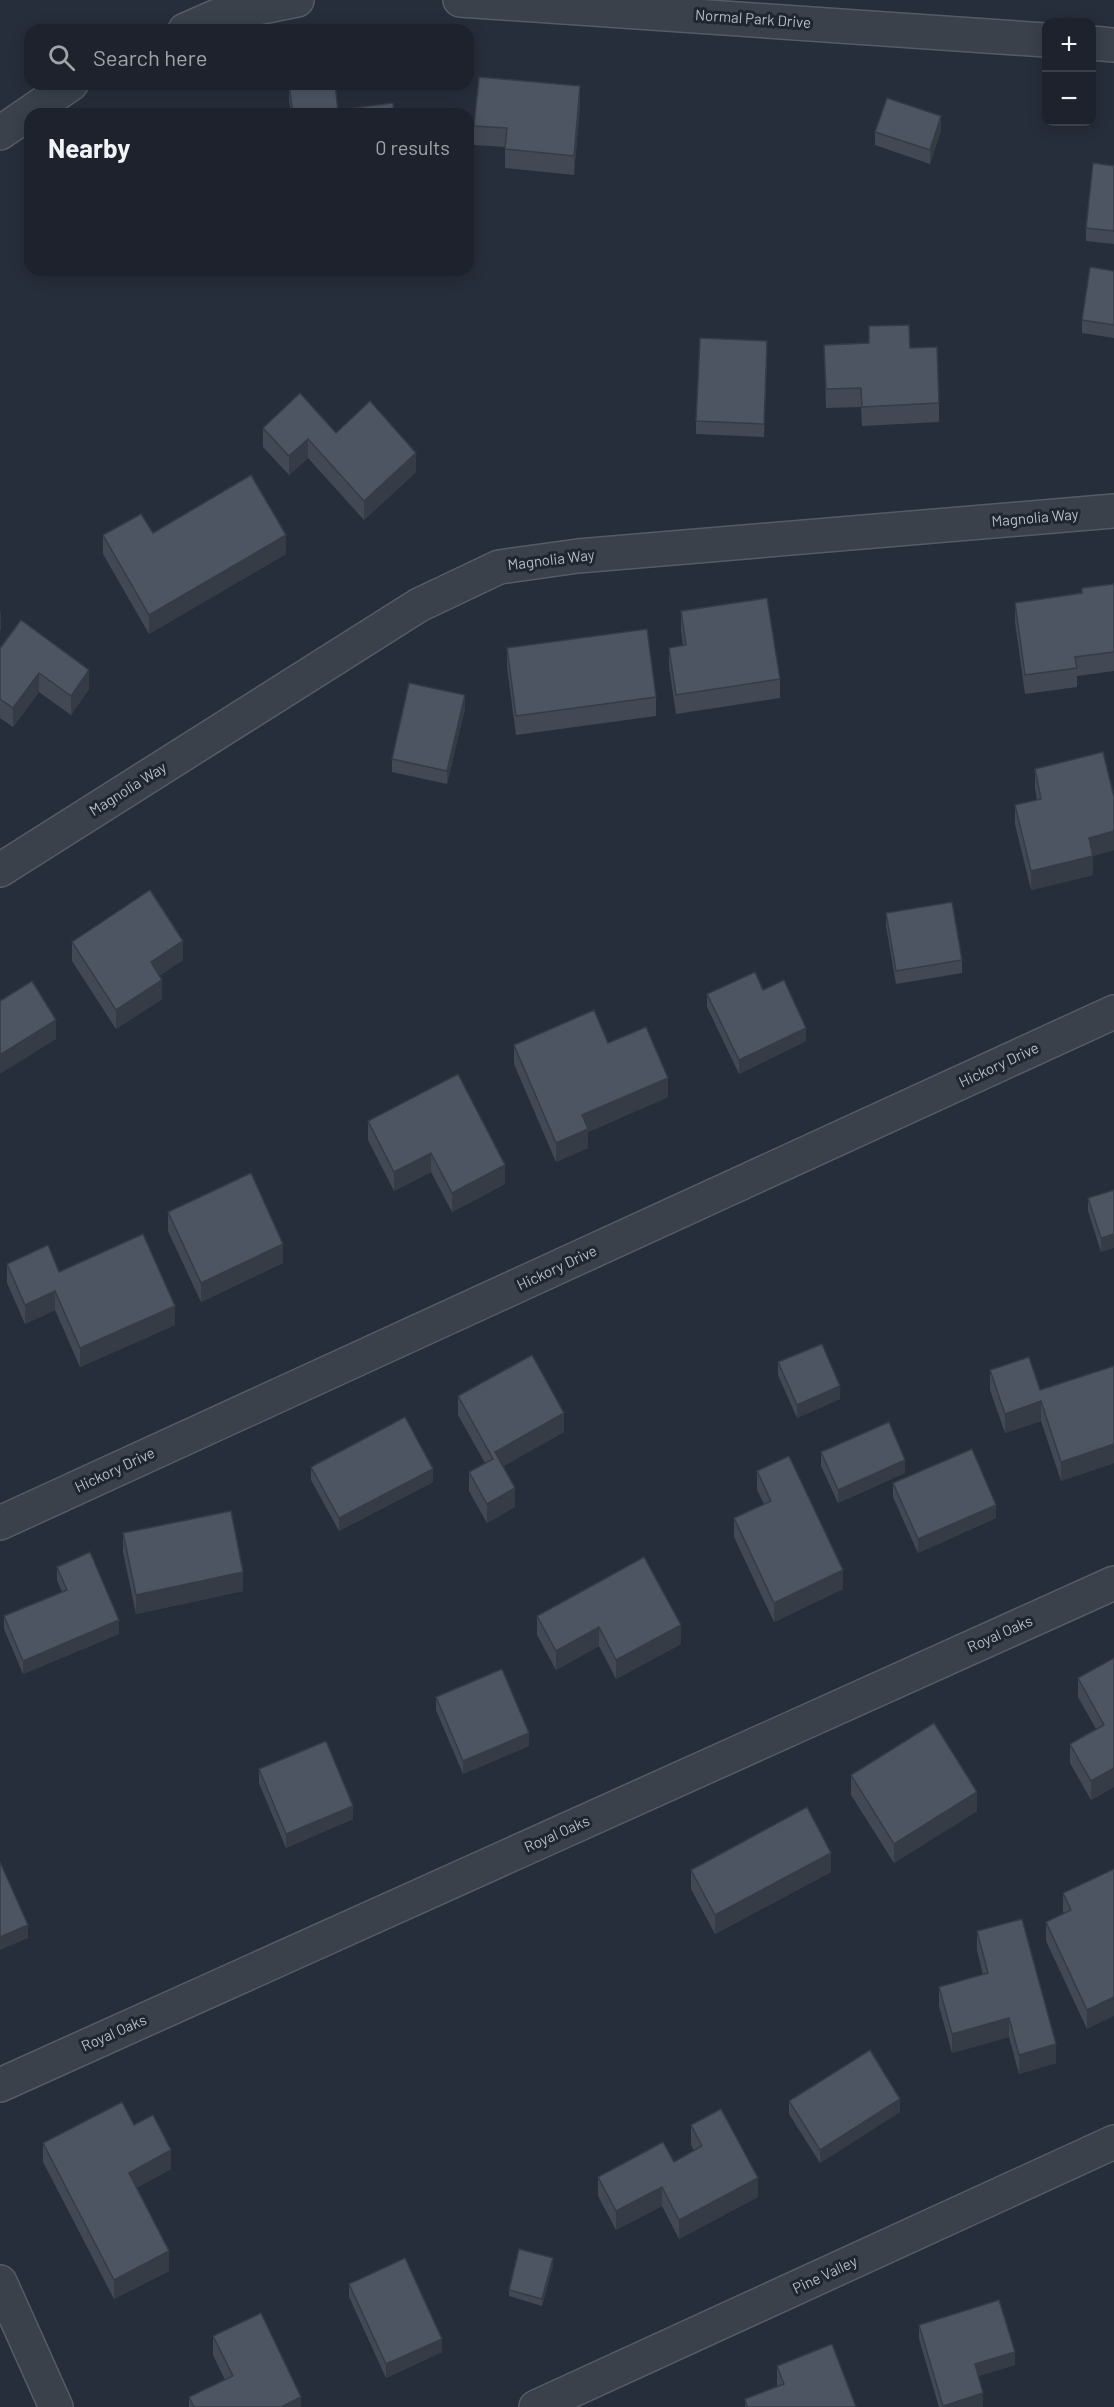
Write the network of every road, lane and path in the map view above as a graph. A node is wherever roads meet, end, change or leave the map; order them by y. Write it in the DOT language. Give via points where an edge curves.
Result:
graph roads {
  1 [pos="297,0"];
  2 [pos="460,0"];
  3 [pos="199,24"];
  4 [pos="1042,40"];
  5 [pos="1096,43"];
  6 [pos="1114,45"];
  7 [pos="62,90"];
  8 [pos="36,108"];
  9 [pos="24,116"];
  10 [pos="0,133"];
  11 [pos="1114,511"];
  12 [pos="0,870"];
  13 [pos="1114,1012"];
  14 [pos="0,1523"];
  15 [pos="1114,1583"];
  16 [pos="0,2085"];
  17 [pos="1114,2142"];
  18 [pos="0,2282"];
  19 [pos="56,2407"];
  20 [pos="536,2407"];
  1 -- 3 [label="street" via="217,16"];
  2 -- 4 [label="street, Normal Park Drive"];
  5 -- 6 [label="street"];
  7 -- 8 [label="street"];
  9 -- 10 [label="street"];
  11 -- 12 [label="street, Magnolia Way" via="578,556 500,567 419,605"];
  13 -- 14 [label="street, Hickory Drive"];
  15 -- 16 [label="street, Royal Oaks"];
  17 -- 20 [label="street, Pine Valley"];
  18 -- 19 [label="street"];
}
